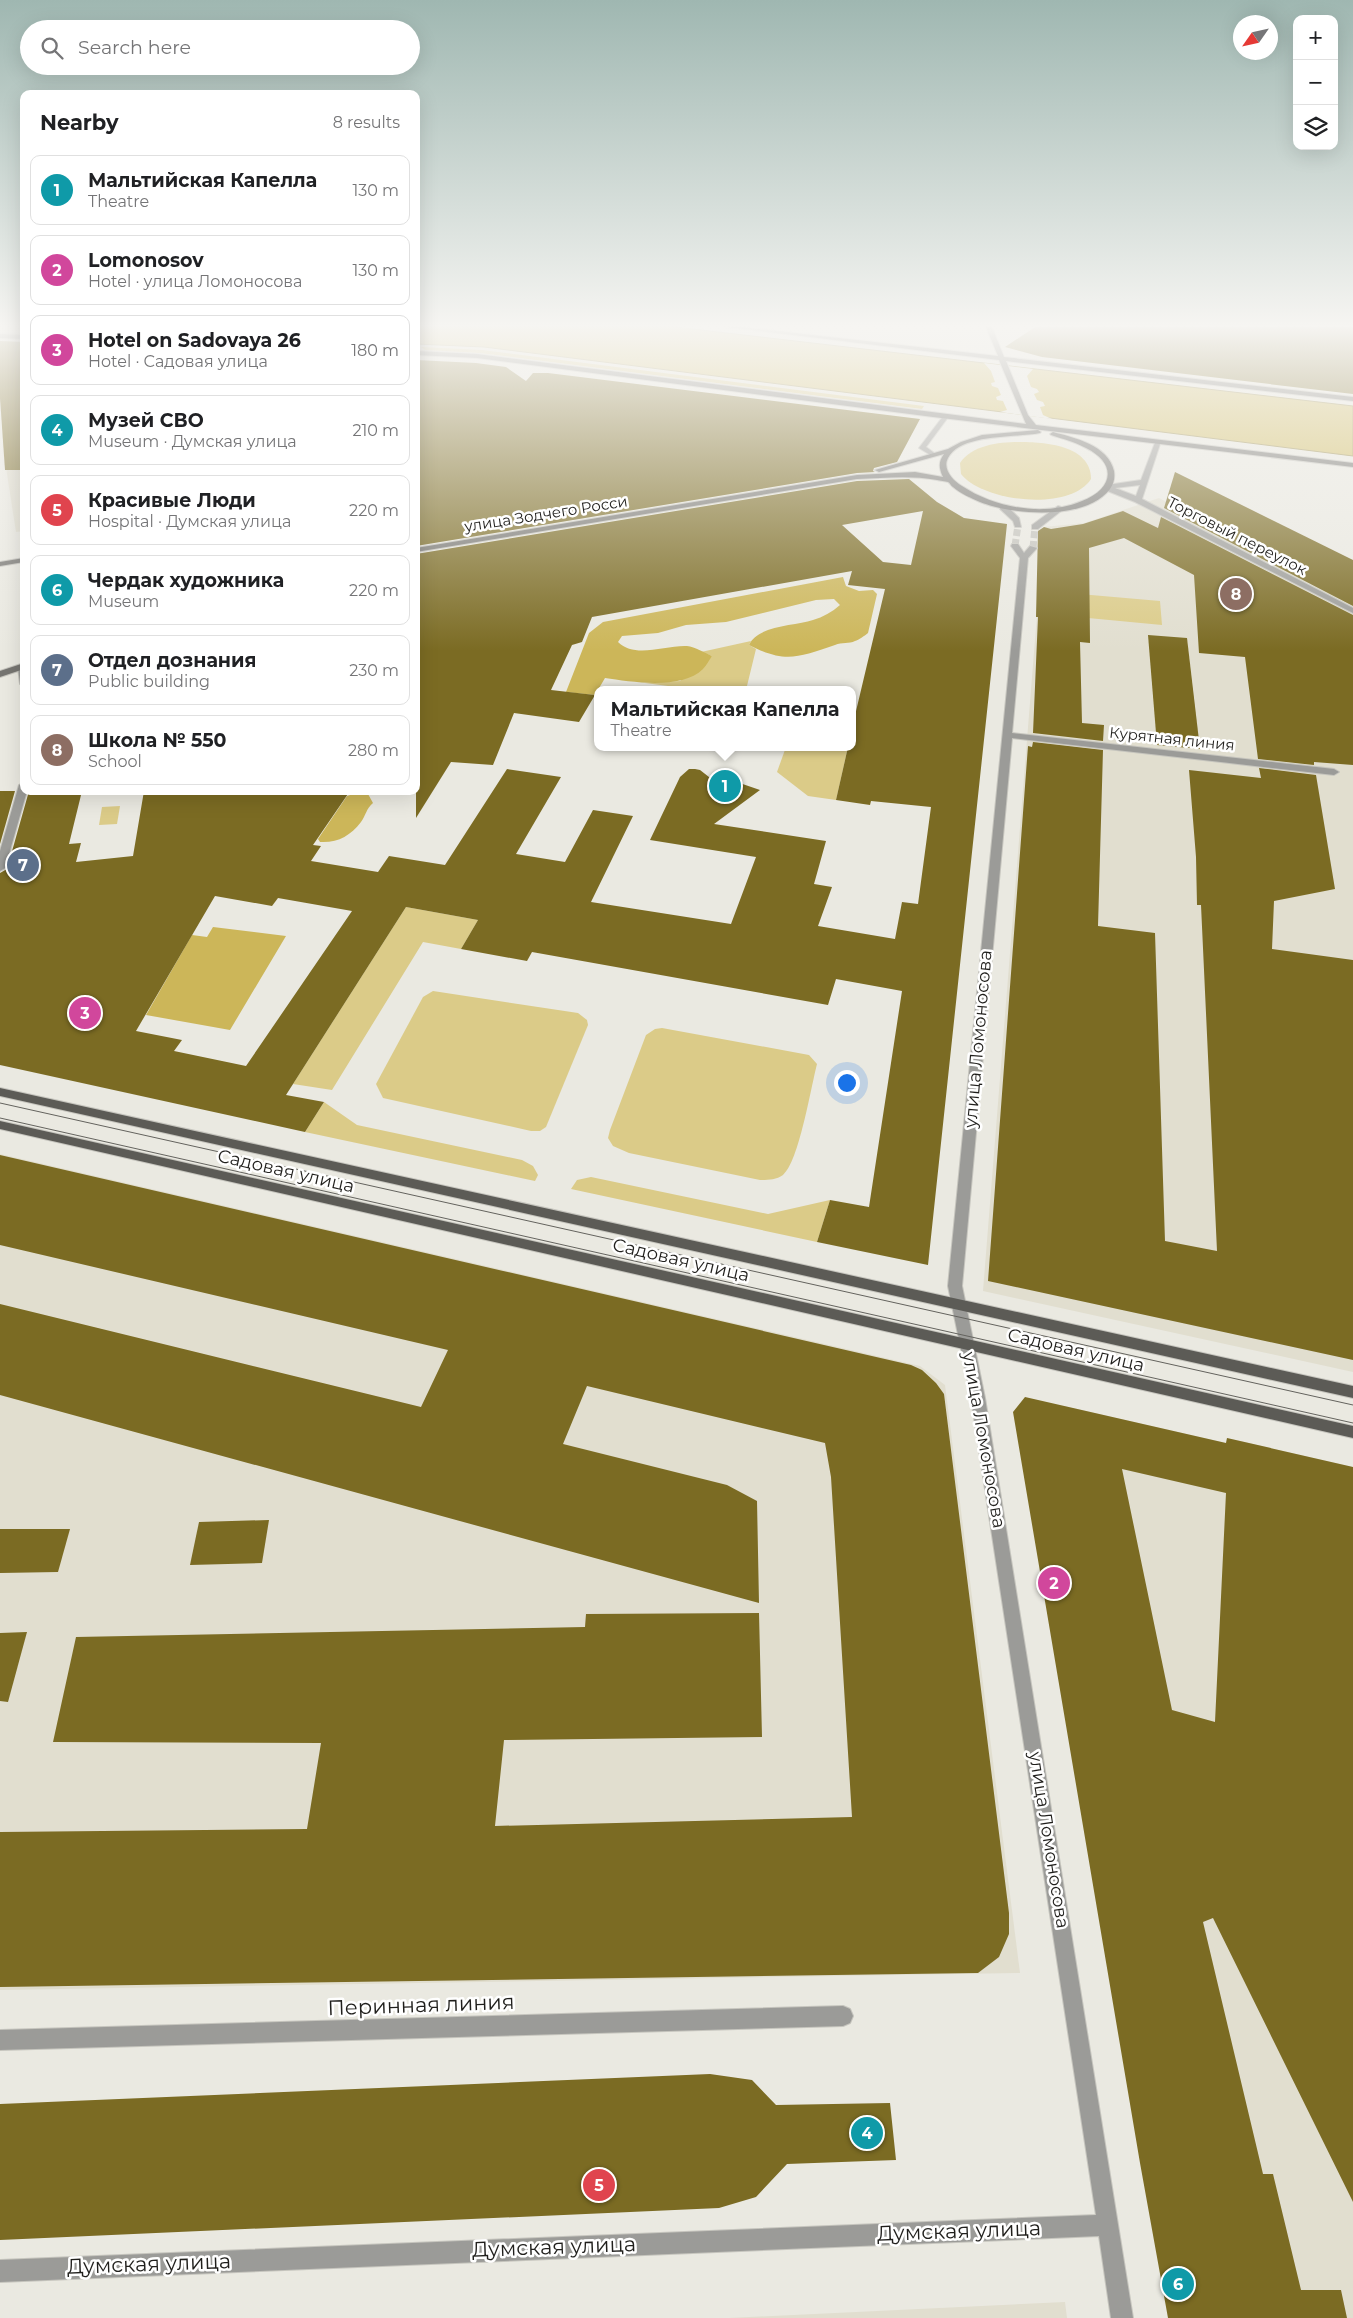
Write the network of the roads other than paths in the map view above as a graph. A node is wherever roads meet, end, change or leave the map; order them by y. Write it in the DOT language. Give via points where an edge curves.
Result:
graph roads {
  1 [pos="932,435"];
  2 [pos="1005,435"];
  3 [pos="1057,435"];
  4 [pos="1113,435"];
  5 [pos="1158,441"];
  6 [pos="948,451"];
  7 [pos="934,455"];
  8 [pos="1353,465"];
  9 [pos="858,477"];
  10 [pos="949,480"];
  11 [pos="1145,482"];
  12 [pos="1108,488"];
  13 [pos="1138,500"];
  14 [pos="1003,507"];
  15 [pos="1061,508"];
  16 [pos="1018,525"];
  17 [pos="1035,527"];
  18 [pos="1015,546"];
  19 [pos="1033,548"];
  20 [pos="420,549"];
  21 [pos="1024,558"];
  22 [pos="20,561"];
  23 [pos="0,564"];
  24 [pos="1353,611"];
  25 [pos="0,664"];
  26 [pos="20,667"];
  27 [pos="20,668"];
  28 [pos="0,674"];
  29 [pos="1007,735"];
  30 [pos="1334,772"];
  31 [pos="21,795"];
  32 [pos="0,868"];
  33 [pos="0,1092"];
  34 [pos="0,1125"];
  35 [pos="959,1304"];
  36 [pos="968,1345"];
  37 [pos="1353,1392"];
  38 [pos="1353,1432"];
  39 [pos="843,2016"];
  40 [pos="0,2040"];
  41 [pos="1108,2225"];
  42 [pos="0,2270"];
  43 [pos="1122,2318"];
  1 -- 7 [label="street" via="922,448"];
  2 -- 6 [label="main road, улица Зодчего Росси" via="981,437"];
  3 -- 12 [label="main road" via="1087,445 1104,458 1111,471 1112,481"];
  4 -- 5 [label="main road"];
  5 -- 8 [label="main road"];
  5 -- 11 [label="street"];
  6 -- 7 [label="main road, улица Зодчего Росси"];
  6 -- 10 [label="main road" via="942,461 942,471"];
  7 -- 9 [label="main road, улица Зодчего Росси"];
  9 -- 10 [label="main road, улица Зодчего Росси" via="915,474"];
  9 -- 20 [label="main road, улица Зодчего Росси"];
  10 -- 14 [label="main road" via="969,495"];
  11 -- 12 [label="street"];
  11 -- 13 [label="street"];
  12 -- 13 [label="street, Торговый переулок"];
  12 -- 15 [label="main road" via="1092,500"];
  13 -- 24 [label="street, Торговый переулок"];
  14 -- 15 [label="main road" via="1031,510"];
  14 -- 16 [label="street"];
  15 -- 17 [label="street"];
  18 -- 21 [label="street"];
  19 -- 21 [label="street"];
  21 -- 29 [label="street, улица Ломоносова"];
  22 -- 23 [label="main road"];
  25 -- 26 [label="main road"];
  27 -- 28 [label="main road"];
  29 -- 30 [label="street, Курятная линия"];
  29 -- 35 [label="street, улица Ломоносова" via="955,1286"];
  31 -- 32 [label="street"];
  33 -- 35 [label="main road, Садовая улица"];
  34 -- 36 [label="main road, Садовая улица"];
  35 -- 36 [label="street, улица Ломоносова"];
  35 -- 37 [label="main road, Садовая улица"];
  36 -- 38 [label="main road, Садовая улица"];
  36 -- 41 [label="street, улица Ломоносова"];
  39 -- 40 [label="street, Перинная линия"];
  41 -- 42 [label="street, Думская улица"];
  41 -- 43 [label="street, улица Ломоносова"];
}
